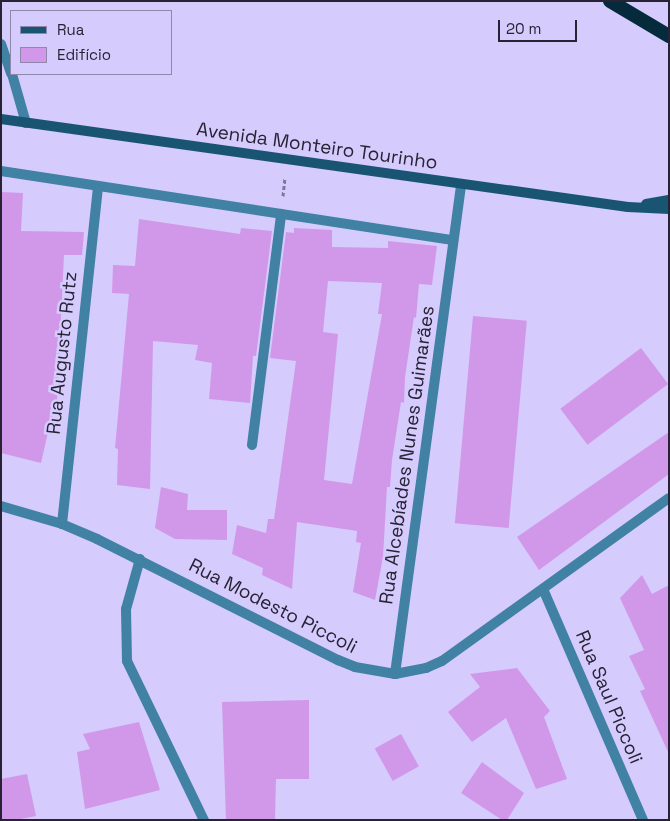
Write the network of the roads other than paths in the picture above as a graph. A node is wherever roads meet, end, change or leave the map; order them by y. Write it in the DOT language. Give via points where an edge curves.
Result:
graph roads {
  1 [pos="610,1"];
  2 [pos="669,36"];
  3 [pos="1,44"];
  4 [pos="10,70"];
  5 [pos="12,75"];
  6 [pos="1,119"];
  7 [pos="26,123"];
  8 [pos="1,172"];
  9 [pos="461,184"];
  10 [pos="98,186"];
  11 [pos="669,200"];
  12 [pos="628,207"];
  13 [pos="669,209"];
  14 [pos="281,214"];
  15 [pos="453,240"];
  16 [pos="252,445"];
  17 [pos="669,498"];
  18 [pos="1,506"];
  19 [pos="62,524"];
  20 [pos="140,559"];
  21 [pos="543,589"];
  22 [pos="395,674"];
  23 [pos="204,820"];
  24 [pos="643,820"];
  1 -- 2 [label="highway"];
  3 -- 4 [label="street"];
  5 -- 7 [label="street"];
  6 -- 7 [label="main road, Avenida Monteiro Tourinho"];
  7 -- 9 [label="main road, Avenida Monteiro Tourinho"];
  8 -- 10 [label="street"];
  9 -- 12 [label="main road, Avenida Monteiro Tourinho"];
  9 -- 15 [label="street, Rua Alcebíades Nunes Guimarães"];
  10 -- 14 [label="street"];
  10 -- 19 [label="street, Rua Augusto Rutz"];
  11 -- 12 [label="main road"];
  12 -- 13 [label="main road"];
  14 -- 15 [label="street"];
  14 -- 16 [label="street"];
  15 -- 22 [label="street, Rua Alcebíades Nunes Guimarães"];
  17 -- 21 [label="street, Rua Modesto Piccoli"];
  18 -- 19 [label="street, Rua Modesto Piccoli"];
  19 -- 20 [label="street, Rua Modesto Piccoli"];
  20 -- 22 [label="street, Rua Modesto Piccoli" via="338,660 355,667"];
  20 -- 23 [label="street" via="126,608 127,661"];
  21 -- 22 [label="street, Rua Modesto Piccoli" via="442,661"];
  21 -- 24 [label="street, Rua Saul Piccoli"];
}
